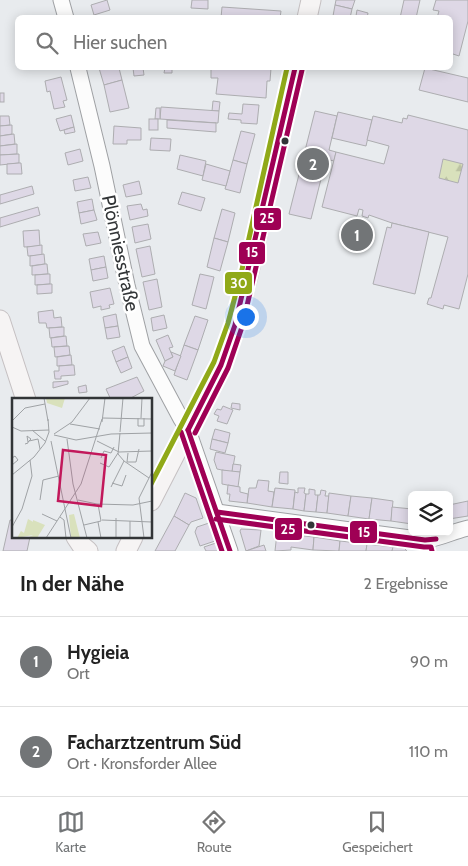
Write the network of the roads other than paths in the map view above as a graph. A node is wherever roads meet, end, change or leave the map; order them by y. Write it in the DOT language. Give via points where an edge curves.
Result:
graph roads {
  1 [pos="61,0"];
  2 [pos="311,0"];
  3 [pos="65,15"];
  4 [pos="307,15"];
  5 [pos="78,70"];
  6 [pos="295,70"];
  7 [pos="0,320"];
  8 [pos="25,398"];
  9 [pos="188,430"];
  10 [pos="152,499"];
  11 [pos="217,512"];
  12 [pos="468,528"];
  13 [pos="66,538"];
  14 [pos="76,538"];
  15 [pos="77,538"];
  16 [pos="132,538"];
  17 [pos="438,545"];
  18 [pos="68,551"];
  19 [pos="79,551"];
  20 [pos="88,551"];
  21 [pos="126,551"];
  22 [pos="230,551"];
  1 -- 3 [label="street"];
  2 -- 4 [label="main road"];
  5 -- 9 [label="street, Plönniesstraße" via="142,346"];
  6 -- 9 [label="main road" via="235,325 221,365"];
  7 -- 8 [label="main road"];
  9 -- 10 [label="main road"];
  9 -- 11 [label="street, Plönniesstraße"];
  11 -- 17 [label="street" via="425,540"];
  11 -- 22 [label="street, Plönniesstraße"];
  12 -- 17 [label="street" via="457,530"];
  13 -- 18 [label="main road"];
  14 -- 19 [label="main road"];
  15 -- 20 [label="main road"];
  16 -- 21 [label="main road"];
}
